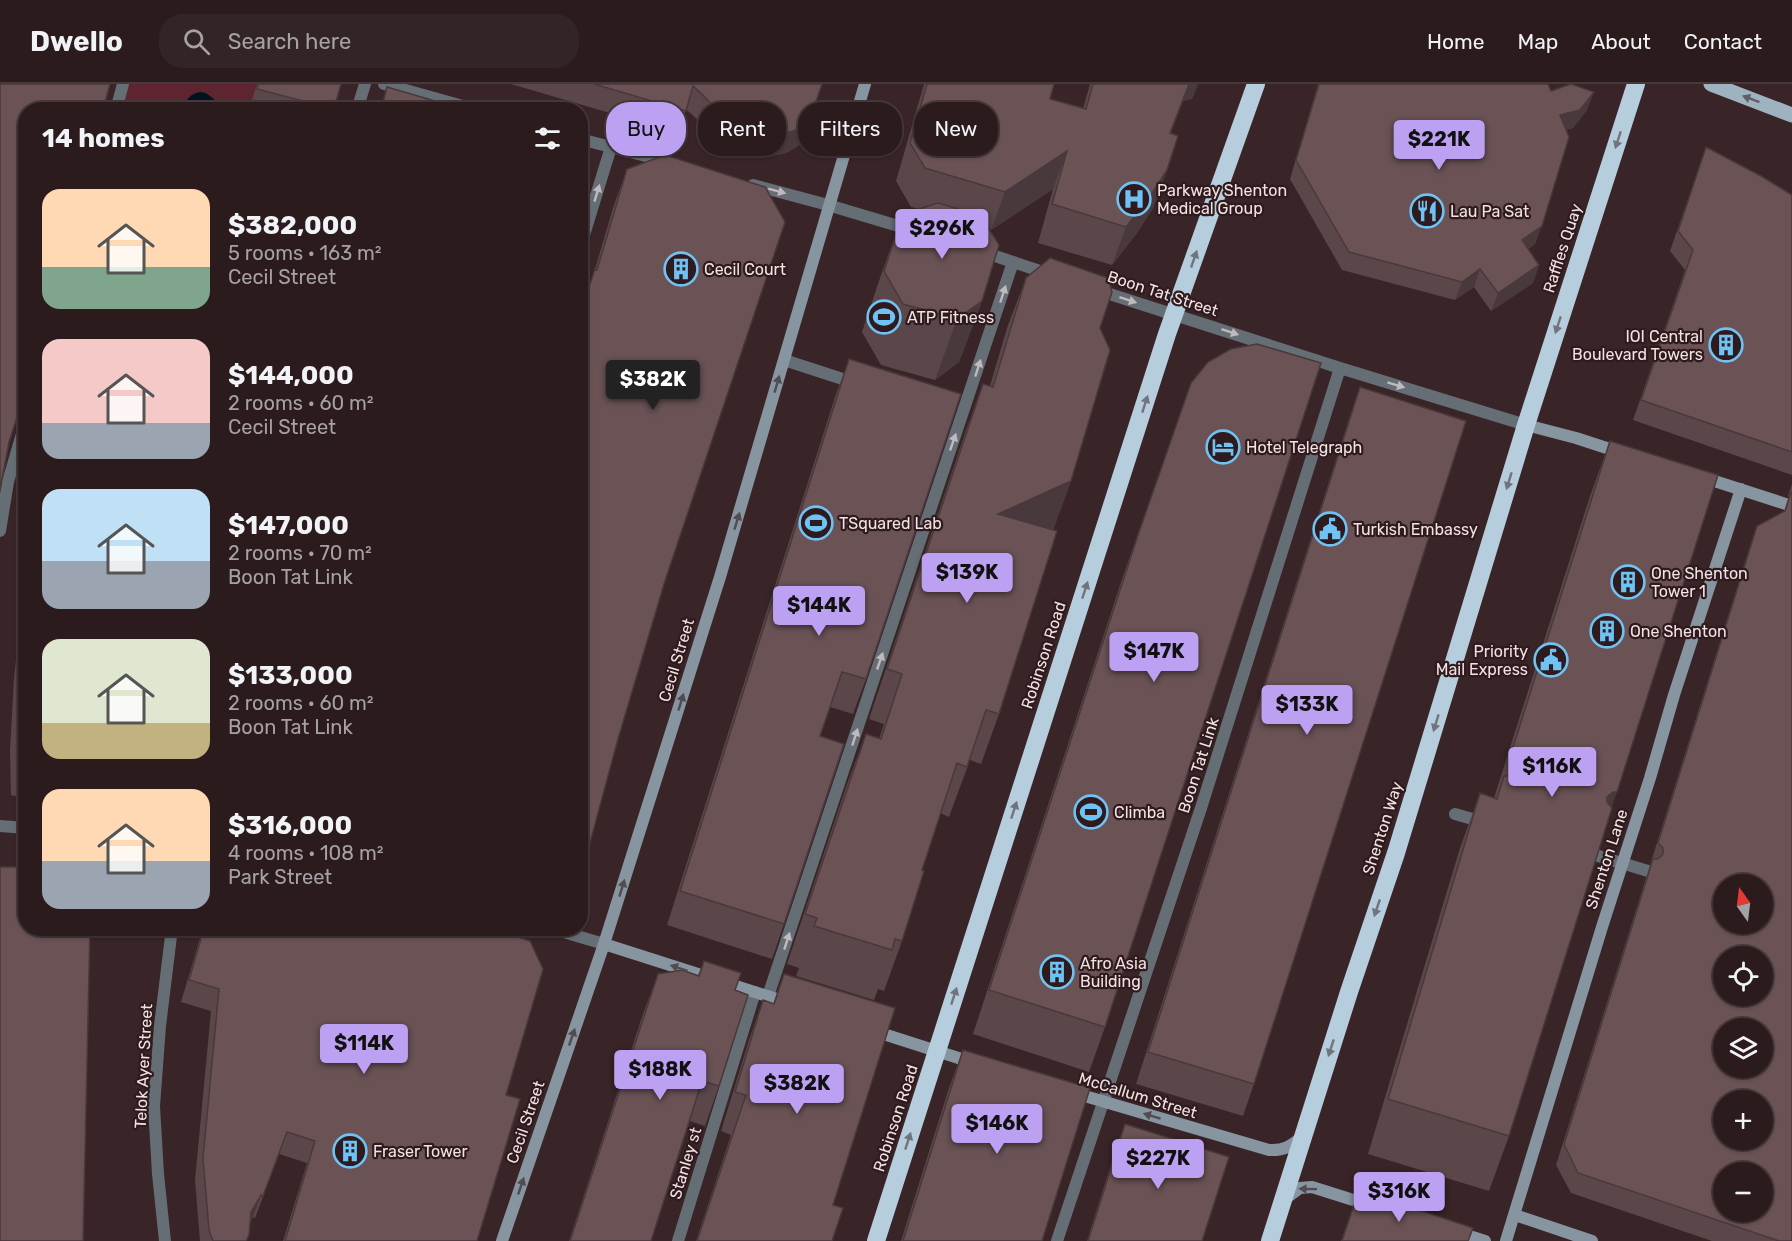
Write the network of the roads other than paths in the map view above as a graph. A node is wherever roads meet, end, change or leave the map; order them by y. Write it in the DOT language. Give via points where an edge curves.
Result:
graph roads {
  1 [pos="123,84"];
  2 [pos="365,84"];
  3 [pos="384,84"];
  4 [pos="865,84"];
  5 [pos="1256,84"];
  6 [pos="1636,84"];
  7 [pos="1711,84"];
  8 [pos="118,102"];
  9 [pos="359,102"];
  10 [pos="448,102"];
  11 [pos="1792,115"];
  12 [pos="588,141"];
  13 [pos="606,146"];
  14 [pos="608,156"];
  15 [pos="646,156"];
  16 [pos="680,165"];
  17 [pos="745,183"];
  18 [pos="828,205"];
  19 [pos="588,222"];
  20 [pos="925,234"];
  21 [pos="969,248"];
  22 [pos="1013,261"];
  23 [pos="1062,279"];
  24 [pos="1082,285"];
  25 [pos="1174,314"];
  26 [pos="784,360"];
  27 [pos="1340,368"];
  28 [pos="867,386"];
  29 [pos="1526,425"];
  30 [pos="18,448"];
  31 [pos="1636,458"];
  32 [pos="1689,473"];
  33 [pos="1742,489"];
  34 [pos="1792,506"];
  35 [pos="0,531"];
  36 [pos="1455,814"];
  37 [pos="1486,823"];
  38 [pos="0,826"];
  39 [pos="18,827"];
  40 [pos="1594,855"];
  41 [pos="1622,863"];
  42 [pos="1648,871"];
  43 [pos="171,936"];
  44 [pos="577,936"];
  45 [pos="604,944"];
  46 [pos="755,992"];
  47 [pos="768,996"];
  48 [pos="800,1007"];
  49 [pos="864,1028"];
  50 [pos="936,1052"];
  51 [pos="985,1066"];
  52 [pos="1060,1089"];
  53 [pos="1103,1101"];
  54 [pos="1302,1137"];
  55 [pos="1283,1201"];
  56 [pos="1379,1208"];
  57 [pos="1515,1215"];
  58 [pos="1436,1226"];
  59 [pos="165,1241"];
  60 [pos="502,1241"];
  61 [pos="678,1241"];
  62 [pos="876,1241"];
  63 [pos="1057,1241"];
  64 [pos="1270,1241"];
  65 [pos="1485,1241"];
  66 [pos="1506,1241"];
  67 [pos="1592,1241"];
  1 -- 8 [label="street"];
  2 -- 9 [label="street"];
  3 -- 10 [label="street"];
  4 -- 18 [label="main road, Cecil Street"];
  25 -- 5 [label="highway, Robinson Road, one-way"];
  6 -- 29 [label="highway, Raffles Quay, one-way"];
  11 -- 7 [label="main road, one-way"];
  12 -- 13 [label="street"];
  19 -- 14 [label="street, one-way"];
  15 -- 16 [label="street"];
  17 -- 18 [label="street, one-way"];
  18 -- 20 [label="street"];
  18 -- 26 [label="main road, Cecil Street"];
  21 -- 22 [label="street"];
  22 -- 23 [label="street"];
  47 -- 22 [label="street, one-way" via="958,409"];
  24 -- 25 [label="street, Boon Tat Street, one-way"];
  25 -- 27 [label="street, Boon Tat Street, one-way"];
  50 -- 25 [label="highway, Robinson Road, one-way"];
  26 -- 28 [label="street"];
  45 -- 26 [label="main road, Cecil Street, one-way"];
  27 -- 29 [label="street, Boon Tat Street, one-way"];
  27 -- 53 [label="street, Boon Tat Link" via="1201,808"];
  29 -- 31 [label="main road"];
  29 -- 54 [label="highway, Shenton Way, one-way" via="1396,852"];
  30 -- 35 [label="street"];
  32 -- 33 [label="main road"];
  33 -- 34 [label="main road"];
  33 -- 41 [label="main road, Shenton Lane"];
  36 -- 37 [label="street"];
  38 -- 39 [label="street"];
  40 -- 41 [label="street"];
  41 -- 42 [label="street"];
  41 -- 57 [label="main road, Shenton Lane"];
  43 -- 59 [label="street, Telok Ayer Street" via="154,1106"];
  44 -- 45 [label="street"];
  46 -- 45 [label="main road, one-way"];
  60 -- 45 [label="main road, Cecil Street, one-way"];
  46 -- 47 [label="main road"];
  46 -- 61 [label="street, Stanley st"];
  47 -- 48 [label="main road"];
  49 -- 50 [label="main road"];
  50 -- 51 [label="main road"];
  62 -- 50 [label="highway, Robinson Road, one-way"];
  52 -- 53 [label="main road, McCallum Street"];
  54 -- 53 [label="main road, McCallum Street, one-way" via="1289,1148 1269,1150"];
  53 -- 63 [label="street, Boon Tat Link"];
  54 -- 55 [label="highway, Shenton Way"];
  56 -- 55 [label="main road, one-way" via="1312,1187 1300,1188"];
  55 -- 64 [label="highway, Shenton Way"];
  57 -- 66 [label="main road, Shenton Lane"];
  57 -- 67 [label="main road"];
  58 -- 65 [label="main road"];
}
